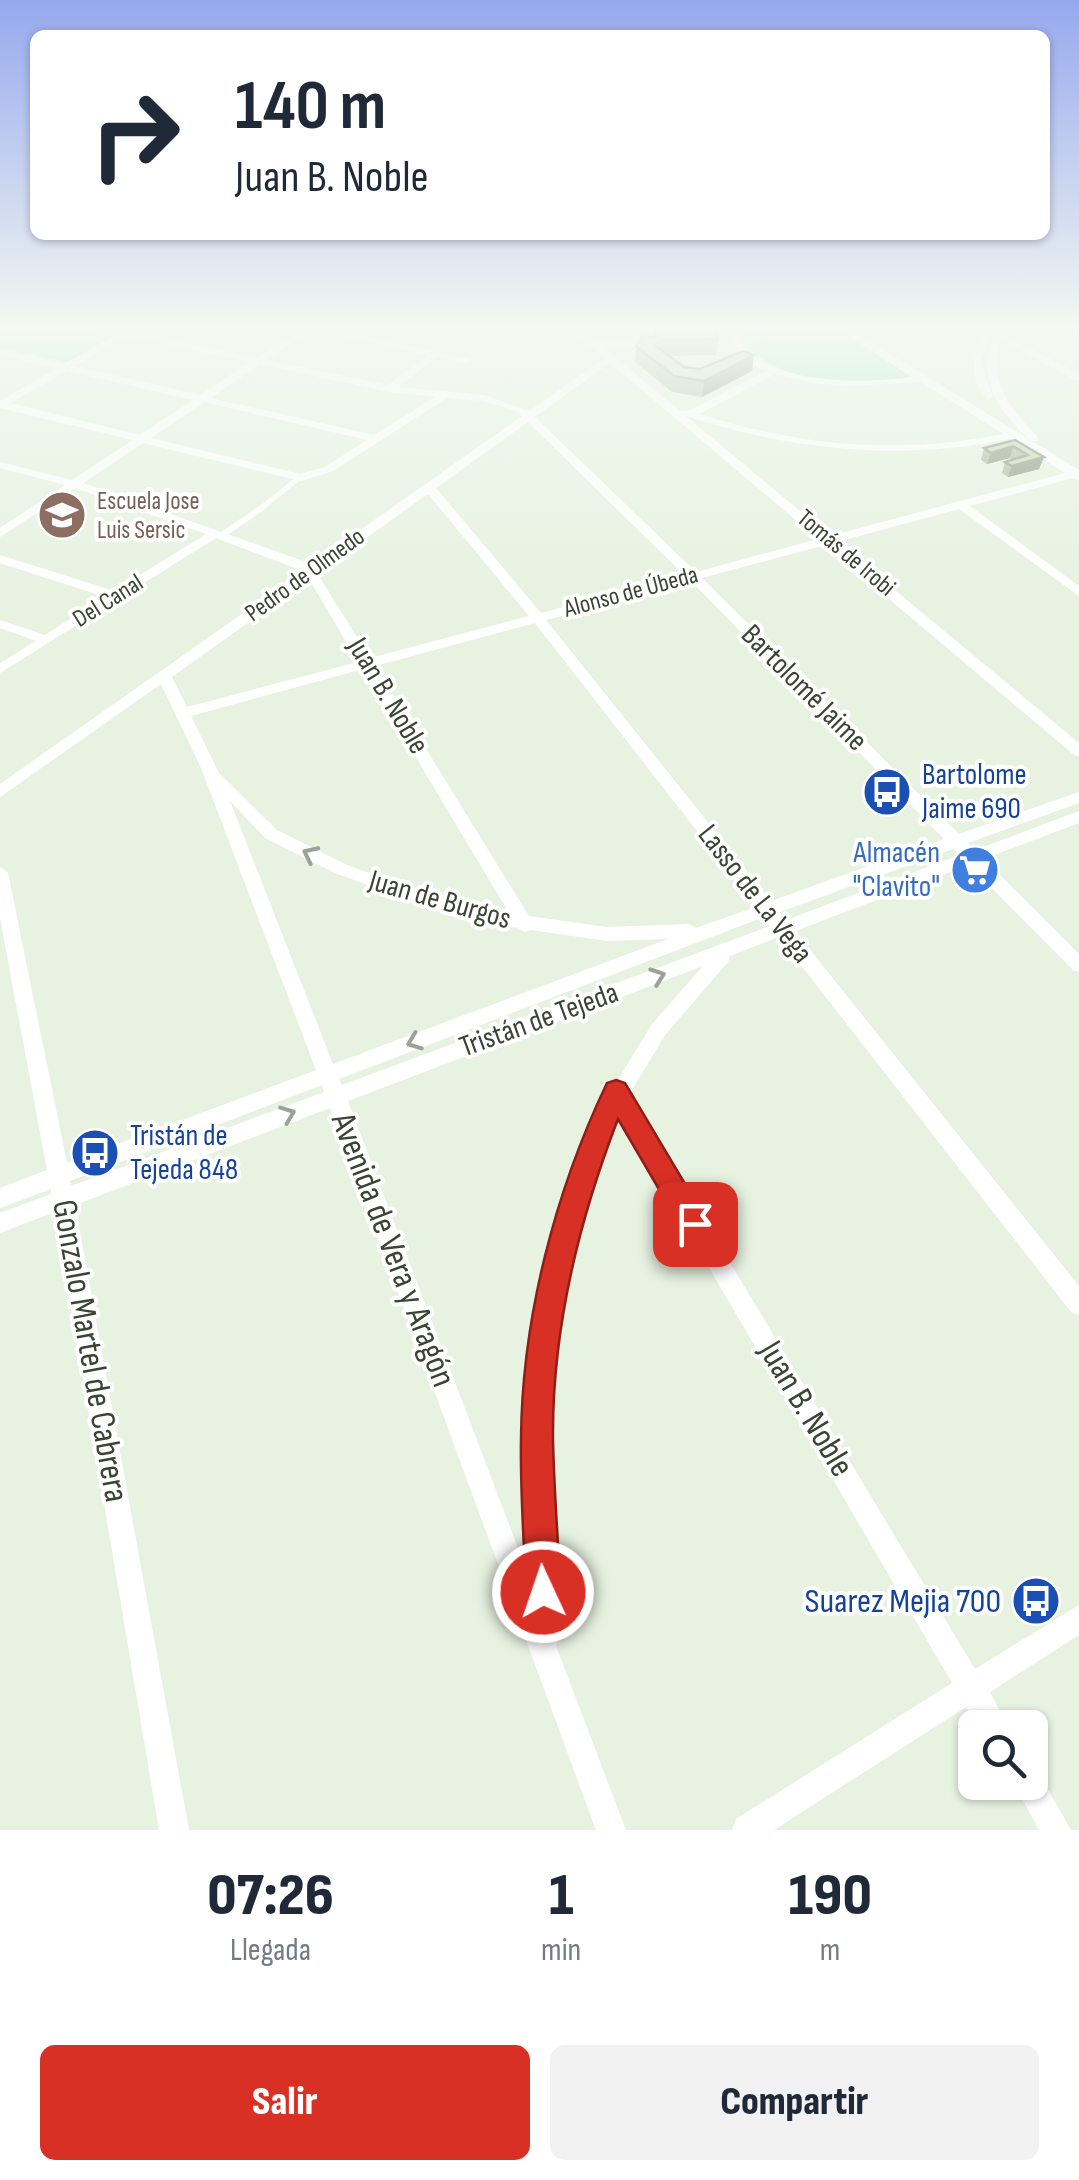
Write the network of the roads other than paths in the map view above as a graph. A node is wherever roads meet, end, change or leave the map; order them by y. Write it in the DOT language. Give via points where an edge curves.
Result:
graph roads {
  1 [pos="50,416"];
  2 [pos="177,416"];
  3 [pos="273,416"];
  4 [pos="412,416"];
  5 [pos="523,416"];
  6 [pos="528,416"];
  7 [pos="682,416"];
  8 [pos="699,416"];
  9 [pos="982,416"];
  10 [pos="998,416"];
  11 [pos="1012,416"];
  12 [pos="1013,436"];
  13 [pos="142,439"];
  14 [pos="1034,439"];
  15 [pos="376,440"];
  16 [pos="0,465"];
  17 [pos="1078,472"];
  18 [pos="298,478"];
  19 [pos="75,484"];
  20 [pos="428,486"];
  21 [pos="960,504"];
  22 [pos="0,534"];
  23 [pos="219,534"];
  24 [pos="831,540"];
  25 [pos="0,559"];
  26 [pos="311,571"];
  27 [pos="694,576"];
  28 [pos="1079,592"];
  29 [pos="115,596"];
  30 [pos="537,617"];
  31 [pos="0,624"];
  32 [pos="47,640"];
  33 [pos="368,662"];
  34 [pos="0,669"];
  35 [pos="164,675"];
  36 [pos="183,712"];
  37 [pos="1079,751"];
  38 [pos="209,768"];
  39 [pos="0,792"];
  40 [pos="1079,798"];
  41 [pos="1079,818"];
  42 [pos="957,843"];
  43 [pos="973,858"];
  44 [pos="0,874"];
  45 [pos="768,911"];
  46 [pos="526,925"];
  47 [pos="783,929"];
  48 [pos="710,930"];
  49 [pos="729,949"];
  50 [pos="1079,965"];
  51 [pos="331,1086"];
  52 [pos="616,1091"];
  53 [pos="61,1188"];
  54 [pos="0,1198"];
  55 [pos="0,1223"];
  56 [pos="1079,1304"];
  57 [pos="1079,1619"];
  58 [pos="547,1657"];
  59 [pos="973,1690"];
  60 [pos="985,1710"];
  61 [pos="1038,1800"];
  62 [pos="174,1830"];
  63 [pos="611,1830"];
  64 [pos="747,1830"];
  65 [pos="1056,1830"];
  1 -- 13 [label="street"];
  2 -- 13 [label="street"];
  3 -- 15 [label="street"];
  4 -- 15 [label="street"];
  5 -- 20 [label="street, Pedro de Olmedo"];
  6 -- 27 [label="street, Bartolomé Jaime"];
  7 -- 24 [label="street, Tomás de Irobi"];
  8 -- 12 [label="street" via="769,437 854,448 946,448"];
  9 -- 12 [label="street"];
  10 -- 14 [label="street"];
  11 -- 14 [label="street"];
  12 -- 17 [label="street"];
  13 -- 18 [label="street"];
  13 -- 19 [label="street"];
  14 -- 17 [label="street"];
  15 -- 18 [label="street" via="318,475"];
  16 -- 19 [label="street"];
  17 -- 21 [label="street, Alonso de Úbeda"];
  18 -- 23 [label="lane"];
  19 -- 22 [label="street"];
  19 -- 23 [label="street"];
  20 -- 26 [label="street, Pedro de Olmedo"];
  20 -- 30 [label="street, Lasso de La Vega"];
  21 -- 24 [label="street, Alonso de Úbeda"];
  21 -- 28 [label="street"];
  23 -- 26 [label="street"];
  23 -- 29 [label="street, Del Canal"];
  24 -- 27 [label="street, Alonso de Úbeda"];
  24 -- 37 [label="street, Tomás de Irobi"];
  25 -- 29 [label="street"];
  26 -- 33 [label="street, Juan B. Noble"];
  26 -- 35 [label="street, Pedro de Olmedo"];
  27 -- 30 [label="street, Alonso de Úbeda"];
  27 -- 42 [label="street, Bartolomé Jaime"];
  29 -- 32 [label="street, Del Canal"];
  30 -- 33 [label="street, Alonso de Úbeda"];
  30 -- 45 [label="street, Lasso de La Vega"];
  31 -- 32 [label="street"];
  32 -- 34 [label="street, Del Canal"];
  33 -- 36 [label="street, Alonso de Úbeda"];
  33 -- 46 [label="street, Juan B. Noble"];
  35 -- 36 [label="street, Avenida de Vera y Aragón"];
  35 -- 39 [label="street, Pedro de Olmedo"];
  36 -- 38 [label="street, Avenida de Vera y Aragón"];
  46 -- 38 [label="street, Juan de Burgos, one-way" via="418,898 304,852 250,816"];
  38 -- 51 [label="street, Avenida de Vera y Aragón"];
  40 -- 42 [label="street, Tristán de Tejeda"];
  41 -- 43 [label="street, Tristán de Tejeda"];
  42 -- 43 [label="street, Bartolomé Jaime"];
  42 -- 45 [label="street, Tristán de Tejeda"];
  43 -- 47 [label="street, Tristán de Tejeda"];
  43 -- 50 [label="street, Bartolomé Jaime"];
  44 -- 53 [label="street, Gonzalo Martel de Cabrera"];
  45 -- 47 [label="street, Lasso de La Vega"];
  45 -- 48 [label="street, Tristán de Tejeda"];
  46 -- 48 [label="street, Juan de Burgos" via="607,934"];
  47 -- 49 [label="street, Tristán de Tejeda"];
  47 -- 56 [label="street, Lasso de La Vega"];
  48 -- 51 [label="street, Tristán de Tejeda, one-way"];
  51 -- 49 [label="street, Tristán de Tejeda, one-way"];
  49 -- 52 [label="street" via="682,995"];
  51 -- 53 [label="street, Tristán de Tejeda"];
  51 -- 58 [label="street, Avenida de Vera y Aragón"];
  52 -- 58 [label="street" via="577,1190 541,1366 537,1437"];
  52 -- 59 [label="street, Juan B. Noble"];
  53 -- 54 [label="street, Tristán de Tejeda"];
  53 -- 55 [label="street, Tristán de Tejeda"];
  53 -- 62 [label="street, Gonzalo Martel de Cabrera"];
  57 -- 59 [label="street"];
  58 -- 63 [label="street, Avenida de Vera y Aragón"];
  59 -- 60 [label="street, Juan B. Noble"];
  59 -- 64 [label="street"];
  61 -- 65 [label="street"];
}
